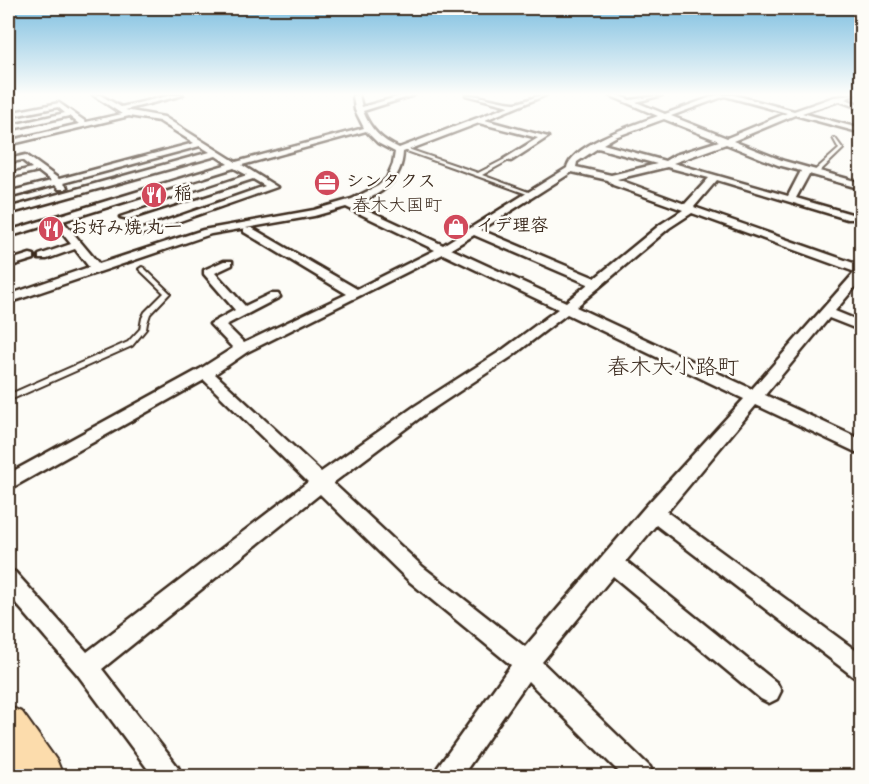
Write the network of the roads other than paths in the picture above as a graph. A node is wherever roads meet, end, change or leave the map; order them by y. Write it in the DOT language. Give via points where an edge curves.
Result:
graph roads {
  1 [pos="57,132"];
  2 [pos="184,132"];
  3 [pos="357,132"];
  4 [pos="370,132"];
  5 [pos="448,132"];
  6 [pos="523,132"];
  7 [pos="622,132"];
  8 [pos="703,132"];
  9 [pos="750,132"];
  10 [pos="834,139"];
  11 [pos="727,141"];
  12 [pos="202,142"];
  13 [pos="8,143"];
  14 [pos="596,146"];
  15 [pos="402,150"];
  16 [pos="217,153"];
  17 [pos="508,159"];
  18 [pos="8,161"];
  19 [pos="237,164"];
  20 [pos="666,164"];
  21 [pos="38,169"];
  22 [pos="571,169"];
  23 [pos="810,172"];
  24 [pos="478,175"];
  25 [pos="8,176"];
  26 [pos="254,176"];
  27 [pos="715,177"];
  28 [pos="611,178"];
  29 [pos="57,181"];
  30 [pos="861,186"];
  31 [pos="69,194"];
  32 [pos="532,194"];
  33 [pos="8,195"];
  34 [pos="791,199"];
  35 [pos="347,204"];
  36 [pos="690,208"];
  37 [pos="83,210"];
  38 [pos="8,211"];
  39 [pos="126,217"];
  40 [pos="851,217"];
  41 [pos="56,219"];
  42 [pos="248,231"];
  43 [pos="474,231"];
  44 [pos="140,232"];
  45 [pos="8,234"];
  46 [pos="77,245"];
  47 [pos="444,249"];
  48 [pos="228,263"];
  49 [pos="8,264"];
  50 [pos="142,268"];
  51 [pos="97,269"];
  52 [pos="861,270"];
  53 [pos="596,283"];
  54 [pos="355,293"];
  55 [pos="274,297"];
  56 [pos="8,299"];
  57 [pos="567,308"];
  58 [pos="243,312"];
  59 [pos="826,312"];
  60 [pos="861,327"];
  61 [pos="242,349"];
  62 [pos="205,373"];
  63 [pos="755,397"];
  64 [pos="8,398"];
  65 [pos="861,448"];
  66 [pos="8,482"];
  67 [pos="320,483"];
  68 [pos="653,512"];
  69 [pos="612,562"];
  70 [pos="8,579"];
  71 [pos="526,663"];
  72 [pos="86,667"];
  73 [pos="861,669"];
  74 [pos="769,691"];
  75 [pos="8,726"];
  76 [pos="42,777"];
  77 [pos="169,777"];
  78 [pos="447,777"];
  79 [pos="641,777"];
  1 -- 13 [label="street"];
  2 -- 12 [label="street"];
  3 -- 19 [label="street"];
  4 -- 15 [label="street" via="384,145"];
  5 -- 15 [label="street"];
  6 -- 17 [label="street" via="544,137"];
  7 -- 14 [label="street"];
  8 -- 11 [label="street"];
  9 -- 11 [label="street"];
  10 -- 23 [label="lane" via="842,149"];
  11 -- 20 [label="street"];
  11 -- 23 [label="street"];
  12 -- 16 [label="street"];
  12 -- 29 [label="street"];
  14 -- 20 [label="street"];
  14 -- 22 [label="street" via="573,160"];
  15 -- 24 [label="lane"];
  15 -- 35 [label="street" via="399,166 388,182"];
  16 -- 19 [label="street"];
  16 -- 31 [label="street"];
  17 -- 24 [label="lane"];
  18 -- 21 [label="street" via="23,157"];
  19 -- 26 [label="street"];
  19 -- 37 [label="street"];
  20 -- 27 [label="street"];
  20 -- 28 [label="street"];
  21 -- 25 [label="street"];
  21 -- 29 [label="street" via="46,170"];
  22 -- 28 [label="street"];
  22 -- 32 [label="street"];
  23 -- 30 [label="street"];
  23 -- 34 [label="street"];
  24 -- 32 [label="lane"];
  26 -- 39 [label="street"];
  26 -- 44 [label="street" via="272,187"];
  27 -- 34 [label="street"];
  27 -- 36 [label="street"];
  28 -- 36 [label="street"];
  29 -- 31 [label="street"];
  29 -- 33 [label="street"];
  31 -- 37 [label="street"];
  31 -- 38 [label="street"];
  32 -- 43 [label="street"];
  34 -- 40 [label="street"];
  35 -- 47 [label="street"];
  35 -- 51 [label="street" via="207,232"];
  36 -- 52 [label="street"];
  36 -- 53 [label="street"];
  37 -- 41 [label="street"];
  41 -- 45 [label="street"];
  41 -- 46 [label="street"];
  42 -- 54 [label="street"];
  43 -- 47 [label="street"];
  43 -- 53 [label="street"];
  46 -- 49 [label="street"];
  46 -- 51 [label="street"];
  47 -- 54 [label="street"];
  47 -- 57 [label="street"];
  48 -- 58 [label="street" via="208,272"];
  50 -- 64 [label="lane" via="167,293 146,312 143,329 130,344"];
  51 -- 56 [label="street"];
  52 -- 59 [label="street"];
  53 -- 57 [label="street"];
  54 -- 61 [label="street"];
  55 -- 58 [label="street"];
  57 -- 63 [label="street"];
  57 -- 67 [label="street"];
  58 -- 61 [label="street" via="217,324"];
  59 -- 60 [label="street"];
  59 -- 63 [label="street"];
  61 -- 62 [label="street"];
  62 -- 66 [label="street"];
  62 -- 67 [label="street"];
  63 -- 65 [label="street"];
  63 -- 68 [label="street"];
  67 -- 71 [label="street" via="416,574"];
  67 -- 72 [label="street"];
  68 -- 69 [label="street"];
  68 -- 73 [label="street"];
  69 -- 71 [label="street"];
  69 -- 74 [label="street"];
  70 -- 72 [label="street"];
  71 -- 78 [label="street"];
  71 -- 79 [label="street"];
  72 -- 77 [label="street"];
  75 -- 76 [label="main road"];
}
